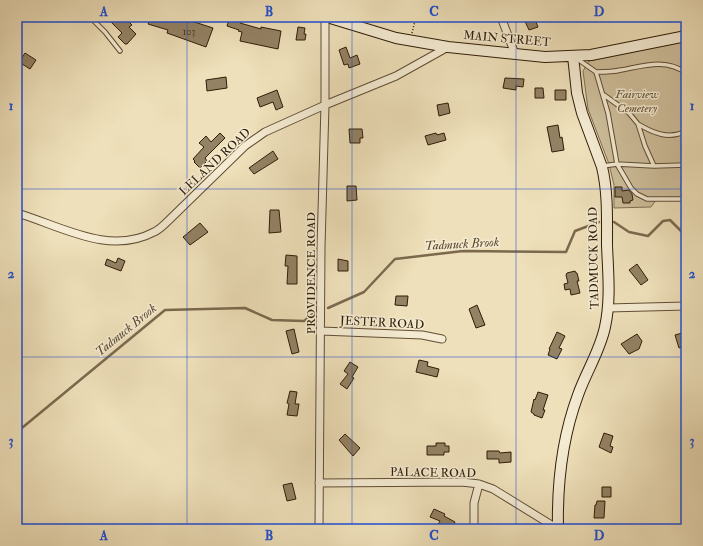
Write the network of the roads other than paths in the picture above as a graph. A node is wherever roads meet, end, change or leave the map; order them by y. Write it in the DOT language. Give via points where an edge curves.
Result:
graph roads {
  1 [pos="90,17"];
  2 [pos="326,17"];
  3 [pos="501,17"];
  4 [pos="686,36"];
  5 [pos="448,47"];
  6 [pos="120,51"];
  7 [pos="515,54"];
  8 [pos="573,56"];
  9 [pos="596,72"];
  10 [pos="686,73"];
  11 [pos="603,94"];
  12 [pos="325,105"];
  13 [pos="638,124"];
  14 [pos="686,131"];
  15 [pos="617,164"];
  16 [pos="602,166"];
  17 [pos="654,166"];
  18 [pos="686,166"];
  19 [pos="686,199"];
  20 [pos="17,214"];
  21 [pos="686,306"];
  22 [pos="608,308"];
  23 [pos="321,331"];
  24 [pos="442,339"];
  25 [pos="319,483"];
  26 [pos="479,484"];
  27 [pos="319,529"];
  28 [pos="474,529"];
  29 [pos="558,529"];
  1 -- 6 [label="lane"];
  2 -- 5 [label="street, MAIN STREET" via="396,38"];
  2 -- 12 [label="street, PROVIDENCE ROAD"];
  3 -- 7 [label="street"];
  4 -- 8 [label="street, MAIN STREET" via="591,55"];
  5 -- 7 [label="street, MAIN STREET"];
  5 -- 12 [label="street, LELAND ROAD" via="396,76"];
  7 -- 8 [label="street, MAIN STREET"];
  8 -- 9 [label="lane"];
  8 -- 16 [label="street, TADMUCK ROAD" via="582,113"];
  9 -- 10 [label="lane" via="658,64 671,65"];
  9 -- 11 [label="lane"];
  11 -- 13 [label="lane" via="629,113"];
  11 -- 15 [label="lane"];
  12 -- 20 [label="street, LELAND ROAD" via="265,132 245,146 168,221 155,232 142,237 118,241 91,238"];
  12 -- 23 [label="street, PROVIDENCE ROAD"];
  13 -- 14 [label="lane" via="667,136"];
  13 -- 17 [label="lane"];
  15 -- 16 [label="lane"];
  15 -- 17 [label="lane"];
  15 -- 19 [label="lane" via="637,194 654,199"];
  16 -- 22 [label="street, TADMUCK ROAD" via="607,213"];
  17 -- 18 [label="lane"];
  21 -- 22 [label="street"];
  22 -- 29 [label="street, TADMUCK ROAD" via="597,353 578,395 568,427 558,484"];
  23 -- 24 [label="street, JESTER ROAD" via="422,335"];
  23 -- 25 [label="street, PROVIDENCE ROAD"];
  25 -- 26 [label="street, PALACE ROAD"];
  25 -- 27 [label="street, PROVIDENCE ROAD"];
  26 -- 28 [label="street" via="474,503"];
  26 -- 29 [label="street, PALACE ROAD" via="493,489"];
}
